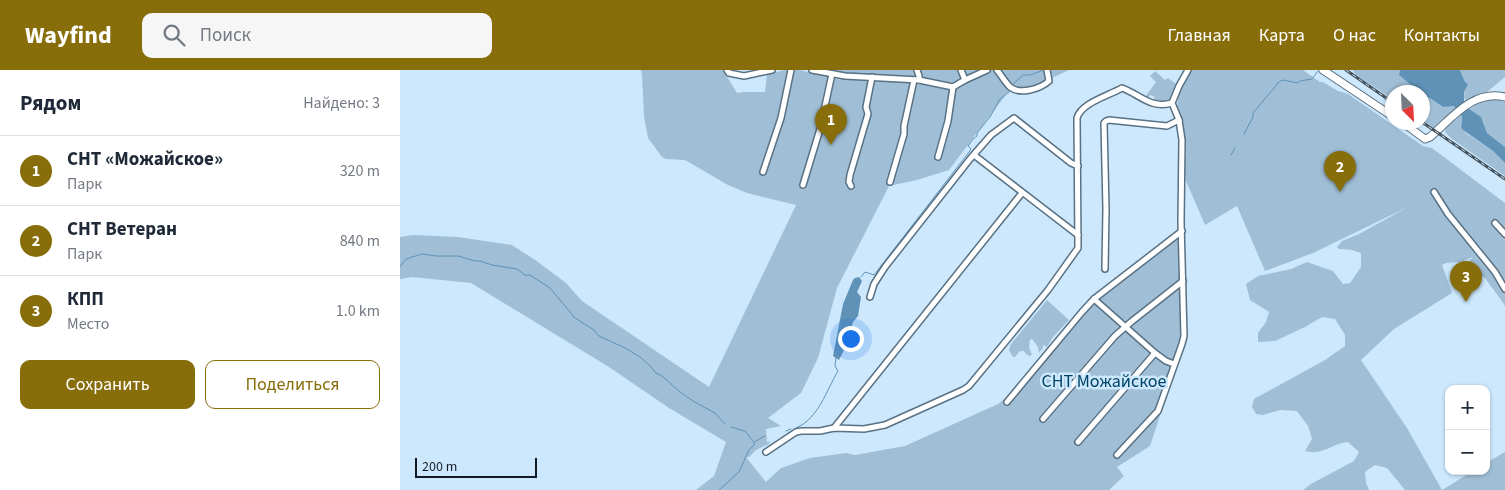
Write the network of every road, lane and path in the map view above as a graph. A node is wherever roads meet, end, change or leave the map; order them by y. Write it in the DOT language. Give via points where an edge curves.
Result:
graph roads {
  1 [pos="727,70"];
  2 [pos="772,70"];
  3 [pos="791,70"];
  4 [pos="812,70"];
  5 [pos="917,70"];
  6 [pos="961,70"];
  7 [pos="987,70"];
  8 [pos="997,70"];
  9 [pos="1047,70"];
  10 [pos="1188,70"];
  11 [pos="1323,70"];
  12 [pos="834,73"];
  13 [pos="872,77"];
  14 [pos="916,80"];
  15 [pos="965,80"];
  16 [pos="953,87"];
  17 [pos="1505,97"];
  18 [pos="1172,103"];
  19 [pos="1385,111"];
  20 [pos="1178,120"];
  21 [pos="1413,130"];
  22 [pos="974,155"];
  23 [pos="938,156"];
  24 [pos="1078,166"];
  25 [pos="763,172"];
  26 [pos="890,182"];
  27 [pos="803,185"];
  28 [pos="851,186"];
  29 [pos="1434,192"];
  30 [pos="1022,193"];
  31 [pos="1495,223"];
  32 [pos="1182,231"];
  33 [pos="1505,234"];
  34 [pos="1078,235"];
  35 [pos="1105,270"];
  36 [pos="1183,281"];
  37 [pos="1505,289"];
  38 [pos="870,297"];
  39 [pos="1094,299"];
  40 [pos="1125,326"];
  41 [pos="1155,353"];
  42 [pos="1174,364"];
  43 [pos="1007,402"];
  44 [pos="1043,419"];
  45 [pos="834,428"];
  46 [pos="1078,442"];
  47 [pos="766,452"];
  48 [pos="1117,455"];
  1 -- 2 [label="street" via="744,76"];
  3 -- 25 [label="street" via="781,118"];
  4 -- 12 [label="street"];
  5 -- 14 [label="street" via="919,76"];
  6 -- 15 [label="street"];
  7 -- 15 [label="street"];
  8 -- 9 [label="street" via="1011,87 1019,91 1044,85 1049,81"];
  10 -- 18 [label="street"];
  11 -- 19 [label="street"];
  12 -- 13 [label="street"];
  12 -- 27 [label="street"];
  13 -- 14 [label="street"];
  13 -- 28 [label="street" via="866,107 868,114 850,175"];
  14 -- 16 [label="street"];
  14 -- 26 [label="street"];
  15 -- 16 [label="street"];
  16 -- 23 [label="street"];
  17 -- 21 [label="street" via="1481,97 1448,119 1430,138 1425,139"];
  18 -- 20 [label="street"];
  18 -- 24 [label="street" via="1155,105 1122,88 1084,106 1077,118"];
  20 -- 32 [label="street" via="1182,140"];
  20 -- 35 [label="street" via="1166,126 1108,120 1104,123"];
  22 -- 24 [label="street" via="991,135 1014,118"];
  22 -- 30 [label="street"];
  22 -- 38 [label="street" via="886,266"];
  24 -- 34 [label="street"];
  29 -- 37 [label="street"];
  30 -- 34 [label="street"];
  30 -- 45 [label="street"];
  31 -- 33 [label="street"];
  32 -- 36 [label="street"];
  32 -- 39 [label="street"];
  34 -- 45 [label="street" via="1078,248 1048,290 969,386 885,424 864,429"];
  36 -- 40 [label="street"];
  36 -- 42 [label="street" via="1184,336"];
  39 -- 40 [label="street"];
  39 -- 43 [label="street"];
  40 -- 41 [label="street"];
  40 -- 44 [label="street"];
  41 -- 42 [label="street"];
  41 -- 46 [label="street"];
  42 -- 48 [label="street" via="1158,411"];
  45 -- 47 [label="street" via="796,432"];
}
